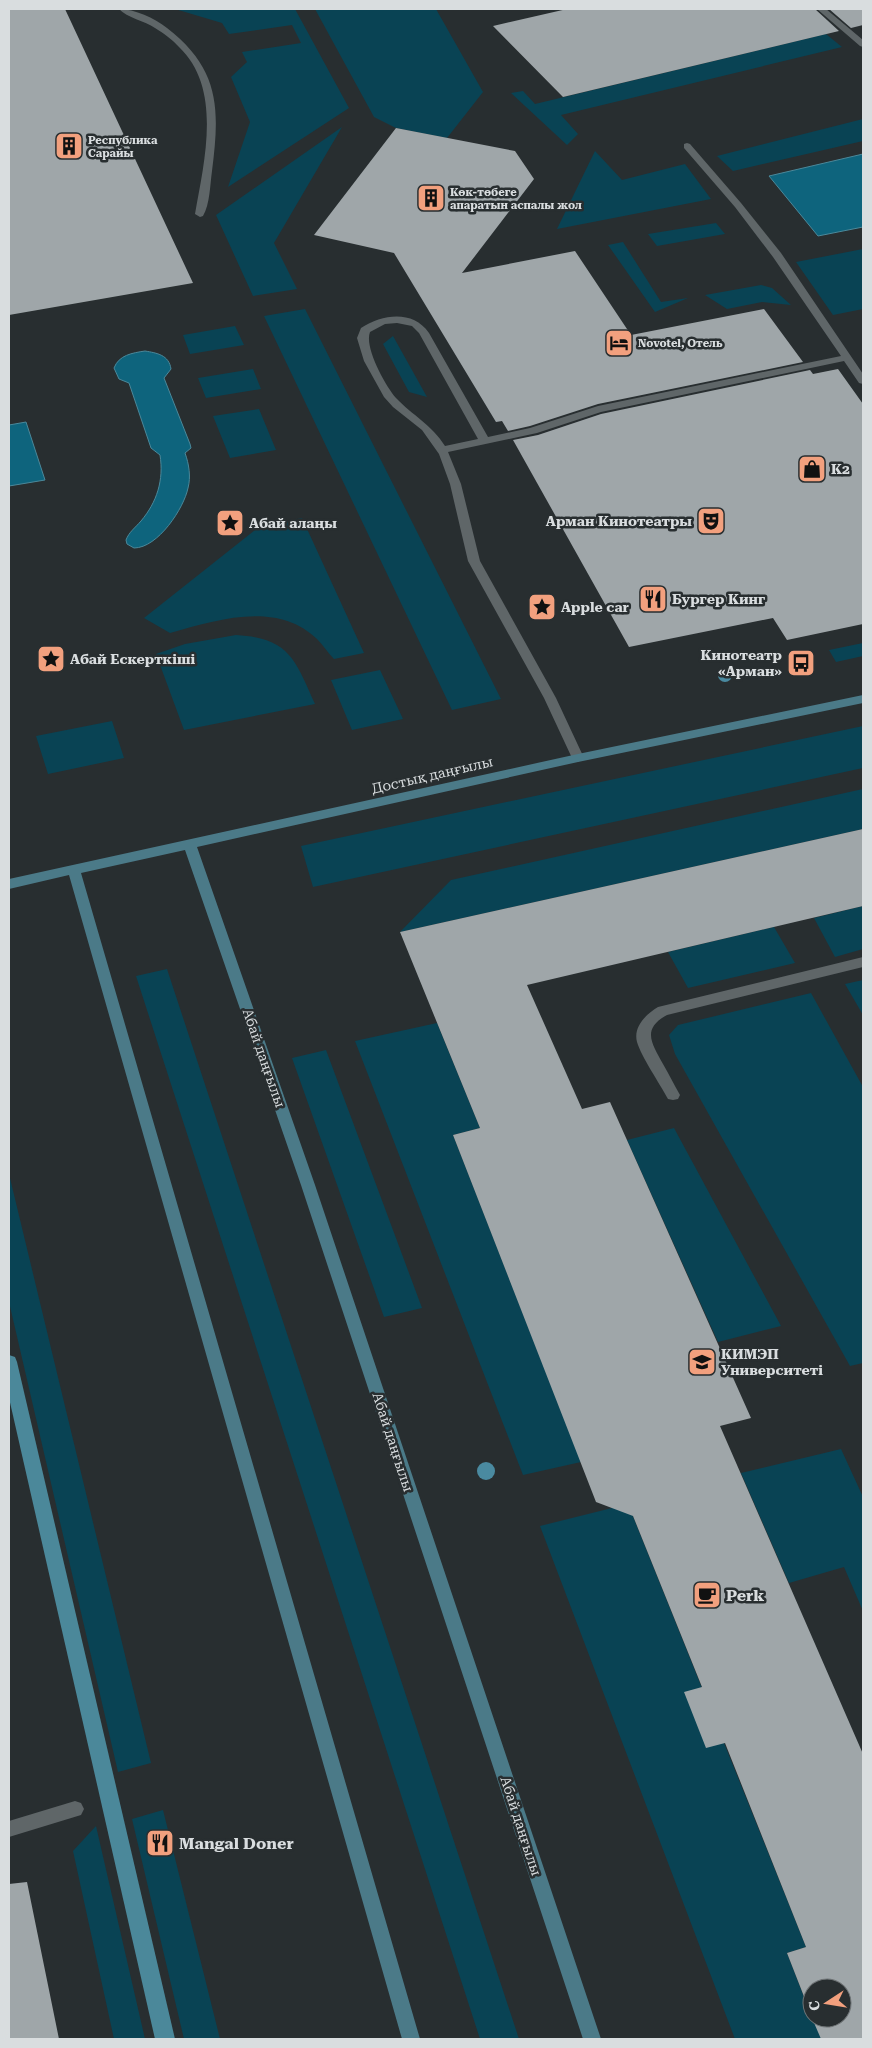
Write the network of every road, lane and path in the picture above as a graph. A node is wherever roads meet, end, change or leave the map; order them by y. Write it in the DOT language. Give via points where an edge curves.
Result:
graph roads {
  1 [pos="123,9"];
  2 [pos="821,9"];
  3 [pos="863,44"];
  4 [pos="687,146"];
  5 [pos="200,214"];
  6 [pos="846,358"];
  7 [pos="863,381"];
  8 [pos="485,441"];
  9 [pos="442,450"];
  10 [pos="863,699"];
  11 [pos="578,758"];
  12 [pos="190,845"];
  13 [pos="74,871"];
  14 [pos="9,884"];
  15 [pos="863,962"];
  16 [pos="673,1094"];
  17 [pos="75,1809"];
  18 [pos="9,1828"];
  19 [pos="410,2039"];
  20 [pos="592,2039"];
  1 -- 5 [label="street" via="167,30 187,48 204,76 212,129"];
  2 -- 3 [label="street"];
  4 -- 6 [label="street" via="777,255"];
  6 -- 7 [label="street"];
  6 -- 8 [label="street" via="598,409 533,432"];
  8 -- 9 [label="street"];
  8 -- 9 [label="street" via="416,324 395,321 371,325 365,330 362,340 384,388 392,399 424,424"];
  9 -- 11 [label="street" via="454,478 474,561 550,698"];
  10 -- 11 [label="main road, Достық даңғылы"];
  11 -- 12 [label="main road, Достық даңғылы"];
  12 -- 13 [label="main road, Достық даңғылы"];
  12 -- 20 [label="main road, Абай даңғылы" via="308,1185"];
  13 -- 14 [label="main road, Достық даңғылы"];
  13 -- 19 [label="main road"];
  15 -- 16 [label="street" via="653,1016 646,1023 644,1042"];
  17 -- 18 [label="street"];
}
